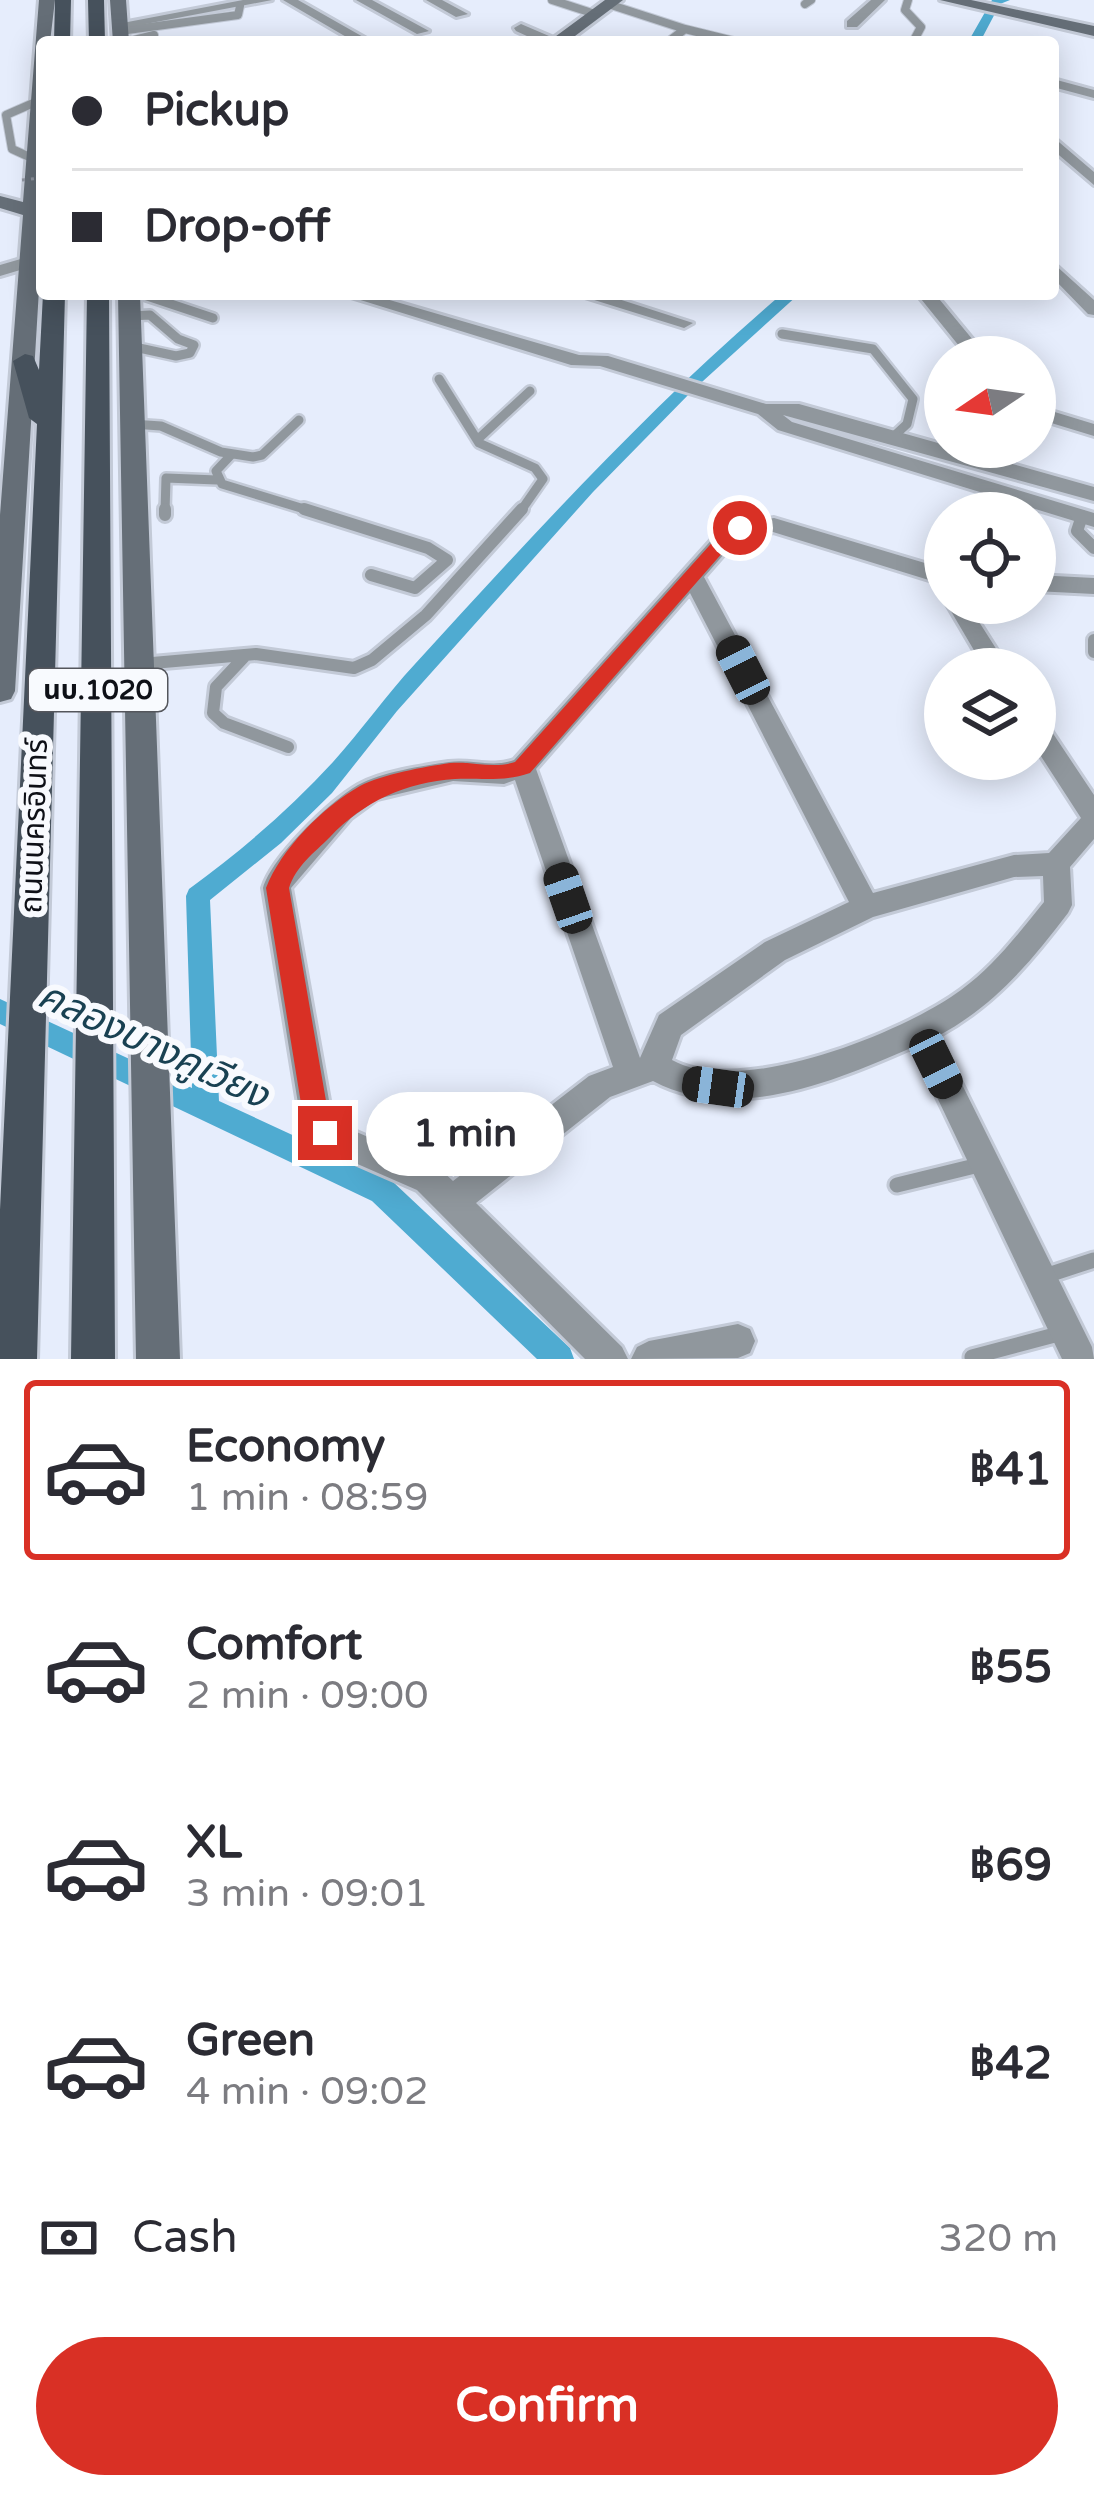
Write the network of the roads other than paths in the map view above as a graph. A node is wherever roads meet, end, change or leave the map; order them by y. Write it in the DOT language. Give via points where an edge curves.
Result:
graph roads {
  1 [pos="47,0"];
  2 [pos="63,0"];
  3 [pos="95,0"];
  4 [pos="118,0"];
  5 [pos="266,0"];
  6 [pos="289,0"];
  7 [pos="362,0"];
  8 [pos="432,0"];
  9 [pos="552,0"];
  10 [pos="879,0"];
  11 [pos="908,0"];
  12 [pos="954,1"];
  13 [pos="215,5"];
  14 [pos="240,6"];
  15 [pos="606,6"];
  16 [pos="461,14"];
  17 [pos="852,24"];
  18 [pos="521,28"];
  19 [pos="685,29"];
  20 [pos="1094,31"];
  21 [pos="422,32"];
  22 [pos="167,34"];
  23 [pos="122,35"];
  24 [pos="43,36"];
  25 [pos="62,36"];
  26 [pos="97,36"];
  27 [pos="354,36"];
  28 [pos="540,36"];
  29 [pos="563,36"];
  30 [pos="676,36"];
  31 [pos="714,36"];
  32 [pos="916,36"];
  33 [pos="1059,85"];
  34 [pos="1094,94"];
  35 [pos="36,102"];
  36 [pos="1059,148"];
  37 [pos="36,167"];
  38 [pos="1094,180"];
  39 [pos="36,195"];
  40 [pos="0,202"];
  41 [pos="34,212"];
  42 [pos="31,261"];
  43 [pos="0,271"];
  44 [pos="1059,274"];
  45 [pos="54,300"];
  46 [pos="98,300"];
  47 [pos="376,300"];
  48 [pos="418,300"];
  49 [pos="605,300"];
  50 [pos="931,300"];
  51 [pos="138,305"];
  52 [pos="1094,310"];
  53 [pos="213,318"];
  54 [pos="471,322"];
  55 [pos="684,323"];
  56 [pos="782,334"];
  57 [pos="961,336"];
  58 [pos="25,362"];
  59 [pos="97,363"];
  60 [pos="439,379"];
  61 [pos="530,391"];
  62 [pos="1056,418"];
  63 [pos="299,420"];
  64 [pos="132,424"];
  65 [pos="1094,430"];
  66 [pos="477,440"];
  67 [pos="889,445"];
  68 [pos="49,447"];
  69 [pos="232,454"];
  70 [pos="217,480"];
  71 [pos="1038,490"];
  72 [pos="1094,494"];
  73 [pos="165,515"];
  74 [pos="1088,518"];
  75 [pos="1094,548"];
  76 [pos="924,574"];
  77 [pos="371,575"];
  78 [pos="692,576"];
  79 [pos="1056,585"];
  80 [pos="1094,586"];
  81 [pos="1094,640"];
  82 [pos="1094,652"];
  83 [pos="246,655"];
  84 [pos="140,664"];
  85 [pos="0,692"];
  86 [pos="288,748"];
  87 [pos="1056,766"];
  88 [pos="523,767"];
  89 [pos="1090,830"];
  90 [pos="1056,864"];
  91 [pos="866,907"];
  92 [pos="920,1031"];
  93 [pos="643,1069"];
  94 [pos="985,1163"];
  95 [pos="897,1185"];
  96 [pos="453,1201"];
  97 [pos="1094,1260"];
  98 [pos="1041,1277"];
  99 [pos="738,1341"];
  100 [pos="1074,1345"];
  101 [pos="971,1357"];
  102 [pos="15,1359"];
  103 [pos="93,1359"];
  104 [pos="158,1359"];
  105 [pos="610,1359"];
  106 [pos="649,1359"];
  1 -- 24 [label="main road, นบ.1020"];
  2 -- 25 [label="main road"];
  3 -- 26 [label="main road"];
  4 -- 23 [label="main road"];
  5 -- 14 [label="street"];
  6 -- 27 [label="street"];
  7 -- 21 [label="street"];
  8 -- 16 [label="street"];
  9 -- 15 [label="lane"];
  10 -- 17 [label="street"];
  11 -- 32 [label="lane" via="905,10 921,28"];
  12 -- 20 [label="main road"];
  13 -- 14 [label="street"];
  13 -- 23 [label="street"];
  14 -- 23 [label="lane" via="238,15 218,20"];
  15 -- 19 [label="lane"];
  15 -- 29 [label="main road"];
  18 -- 28 [label="street"];
  19 -- 30 [label="lane"];
  19 -- 31 [label="lane"];
  22 -- 23 [label="lane"];
  33 -- 34 [label="street"];
  35 -- 37 [label="lane" via="6,116 12,149"];
  36 -- 38 [label="street"];
  39 -- 41 [label="main road, นบ.1020"];
  40 -- 41 [label="main road"];
  41 -- 42 [label="main road, นบ.1020"];
  42 -- 43 [label="street"];
  42 -- 58 [label="main road, นบ.1020"];
  44 -- 52 [label="street"];
  45 -- 68 [label="main road, ถนนนครอินทร์ / นบ.1020"];
  46 -- 59 [label="main road, ถนนนครอินทร์ / นบ.1020"];
  47 -- 54 [label="street"];
  48 -- 54 [label="street"];
  49 -- 55 [label="street"];
  50 -- 57 [label="street"];
  51 -- 51 [label="lane" via="194,345 190,353 176,356"];
  51 -- 53 [label="lane"];
  51 -- 59 [label="main road"];
  51 -- 64 [label="main road, นบ.1020"];
  54 -- 67 [label="street" via="578,361 601,360 765,410 785,426"];
  56 -- 67 [label="lane" via="873,350 913,399 907,424"];
  58 -- 68 [label="main road"];
  58 -- 85 [label="main road, นบ.1020"];
  59 -- 103 [label="main road, ถนนนครอินทร์ / นบ.1020"];
  60 -- 66 [label="lane"];
  61 -- 66 [label="lane"];
  62 -- 65 [label="street"];
  63 -- 69 [label="lane" via="262,455"];
  64 -- 69 [label="lane" via="161,426"];
  64 -- 84 [label="main road, นบ.1020"];
  66 -- 83 [label="lane" via="535,468 542,484 426,614 357,668"];
  67 -- 71 [label="street"];
  68 -- 102 [label="main road, ถนนนครอินทร์ / นบ.1020"];
  69 -- 70 [label="lane"];
  70 -- 73 [label="lane" via="166,478"];
  70 -- 77 [label="lane" via="447,560 416,588"];
  71 -- 72 [label="street"];
  71 -- 74 [label="street"];
  74 -- 75 [label="lane" via="1077,531"];
  76 -- 78 [label="street" via="774,525 732,531"];
  78 -- 88 [label="street"];
  78 -- 91 [label="street"];
  79 -- 80 [label="street"];
  81 -- 82 [label="lane"];
  83 -- 84 [label="lane"];
  83 -- 86 [label="lane" via="216,687 213,713"];
  84 -- 104 [label="main road, นบ.1020"];
  87 -- 89 [label="street"];
  88 -- 93 [label="street"];
  88 -- 96 [label="street" via="453,771 369,791 285,868 278,888 317,1122"];
  89 -- 90 [label="street"];
  90 -- 91 [label="street" via="1014,866"];
  90 -- 92 [label="street" via="1058,905 1011,963"];
  91 -- 93 [label="street" via="775,951 670,1025"];
  92 -- 93 [label="street" via="752,1083 718,1087"];
  92 -- 94 [label="street"];
  93 -- 96 [label="street" via="600,1086"];
  94 -- 95 [label="lane"];
  94 -- 98 [label="street"];
  96 -- 105 [label="street"];
  97 -- 98 [label="lane"];
  98 -- 100 [label="street"];
  99 -- 106 [label="street"];
  100 -- 101 [label="lane"];
}
